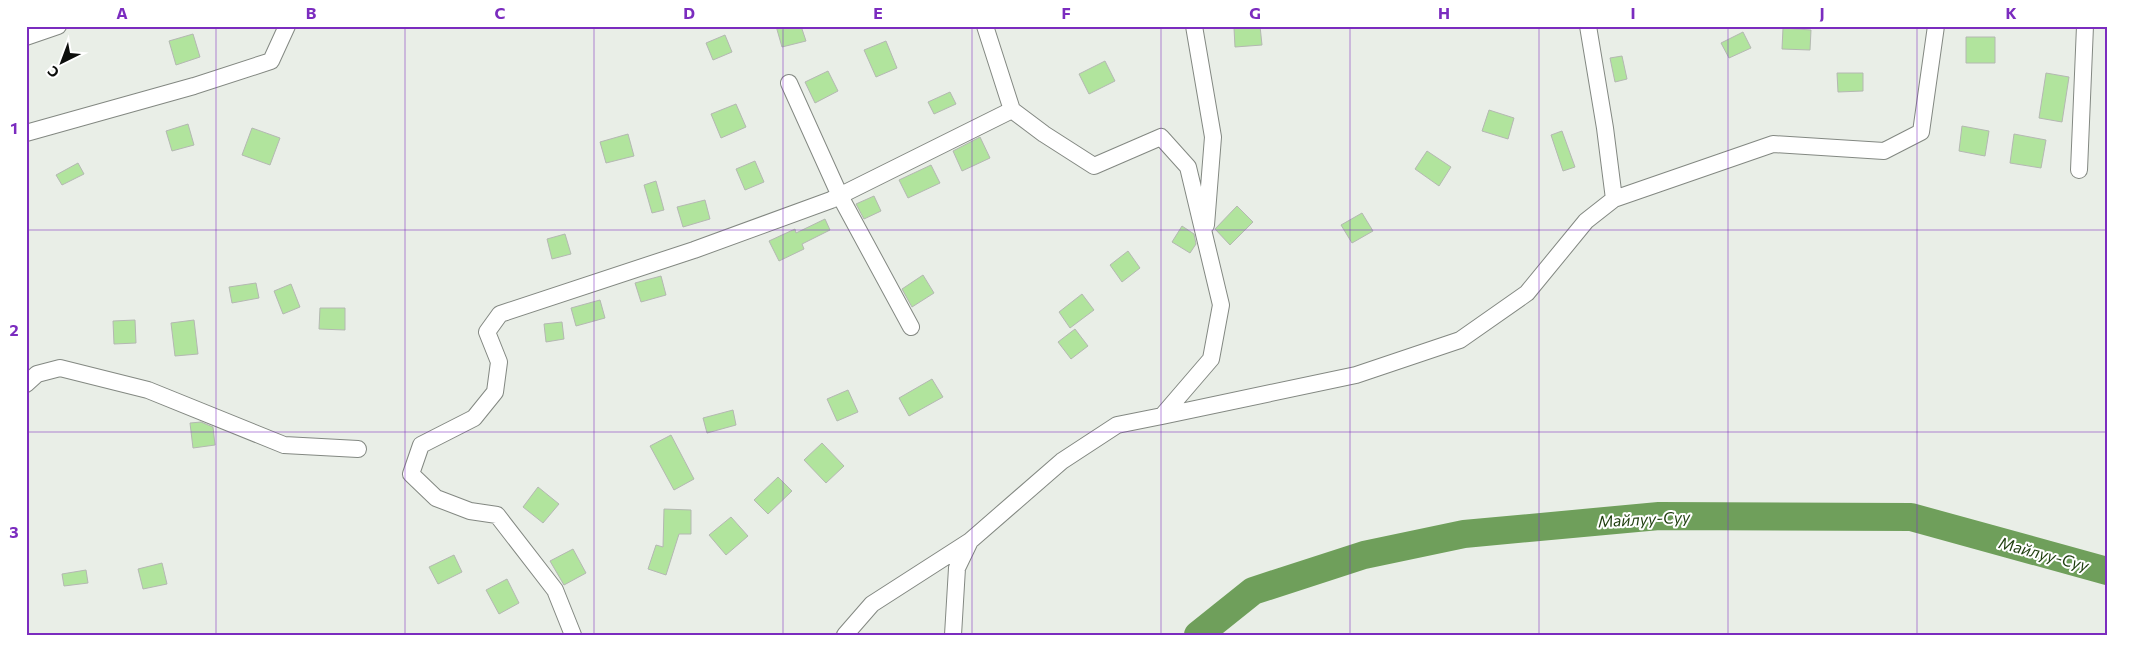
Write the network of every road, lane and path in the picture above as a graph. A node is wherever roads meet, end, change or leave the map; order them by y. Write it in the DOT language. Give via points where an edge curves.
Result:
graph roads {
  1 [pos="58,26"];
  2 [pos="287,26"];
  3 [pos="985,26"];
  4 [pos="1194,26"];
  5 [pos="1588,26"];
  6 [pos="1936,26"];
  7 [pos="2085,26"];
  8 [pos="26,37"];
  9 [pos="789,83"];
  10 [pos="1012,110"];
  11 [pos="26,133"];
  12 [pos="2079,170"];
  13 [pos="840,196"];
  14 [pos="1614,199"];
  15 [pos="1205,240"];
  16 [pos="911,326"];
  17 [pos="26,384"];
  18 [pos="1162,416"];
  19 [pos="358,450"];
  20 [pos="970,541"];
  21 [pos="573,635"];
  22 [pos="845,635"];
  23 [pos="953,635"];
  1 -- 8 [label="street"];
  2 -- 11 [label="street" via="271,61"];
  3 -- 10 [label="street"];
  4 -- 15 [label="street" via="1213,137"];
  5 -- 14 [label="street"];
  6 -- 14 [label="street" via="1921,132 1884,151 1773,144"];
  7 -- 12 [label="street"];
  9 -- 13 [label="street"];
  10 -- 13 [label="street"];
  10 -- 15 [label="street" via="1094,166 1160,137 1188,167"];
  13 -- 16 [label="street"];
  13 -- 21 [label="street" via="694,250 500,314 487,332 499,362 495,392 474,418 421,445 411,474 436,498 470,511 496,515 555,590"];
  14 -- 18 [label="street" via="1586,221 1527,293 1460,340 1356,375"];
  15 -- 18 [label="street" via="1221,305 1212,359"];
  17 -- 19 [label="street" via="37,374 60,368 148,390 284,445"];
  18 -- 20 [label="street" via="1117,425 1062,461"];
  20 -- 22 [label="street" via="872,604"];
  20 -- 23 [label="street" via="957,568"];
}
